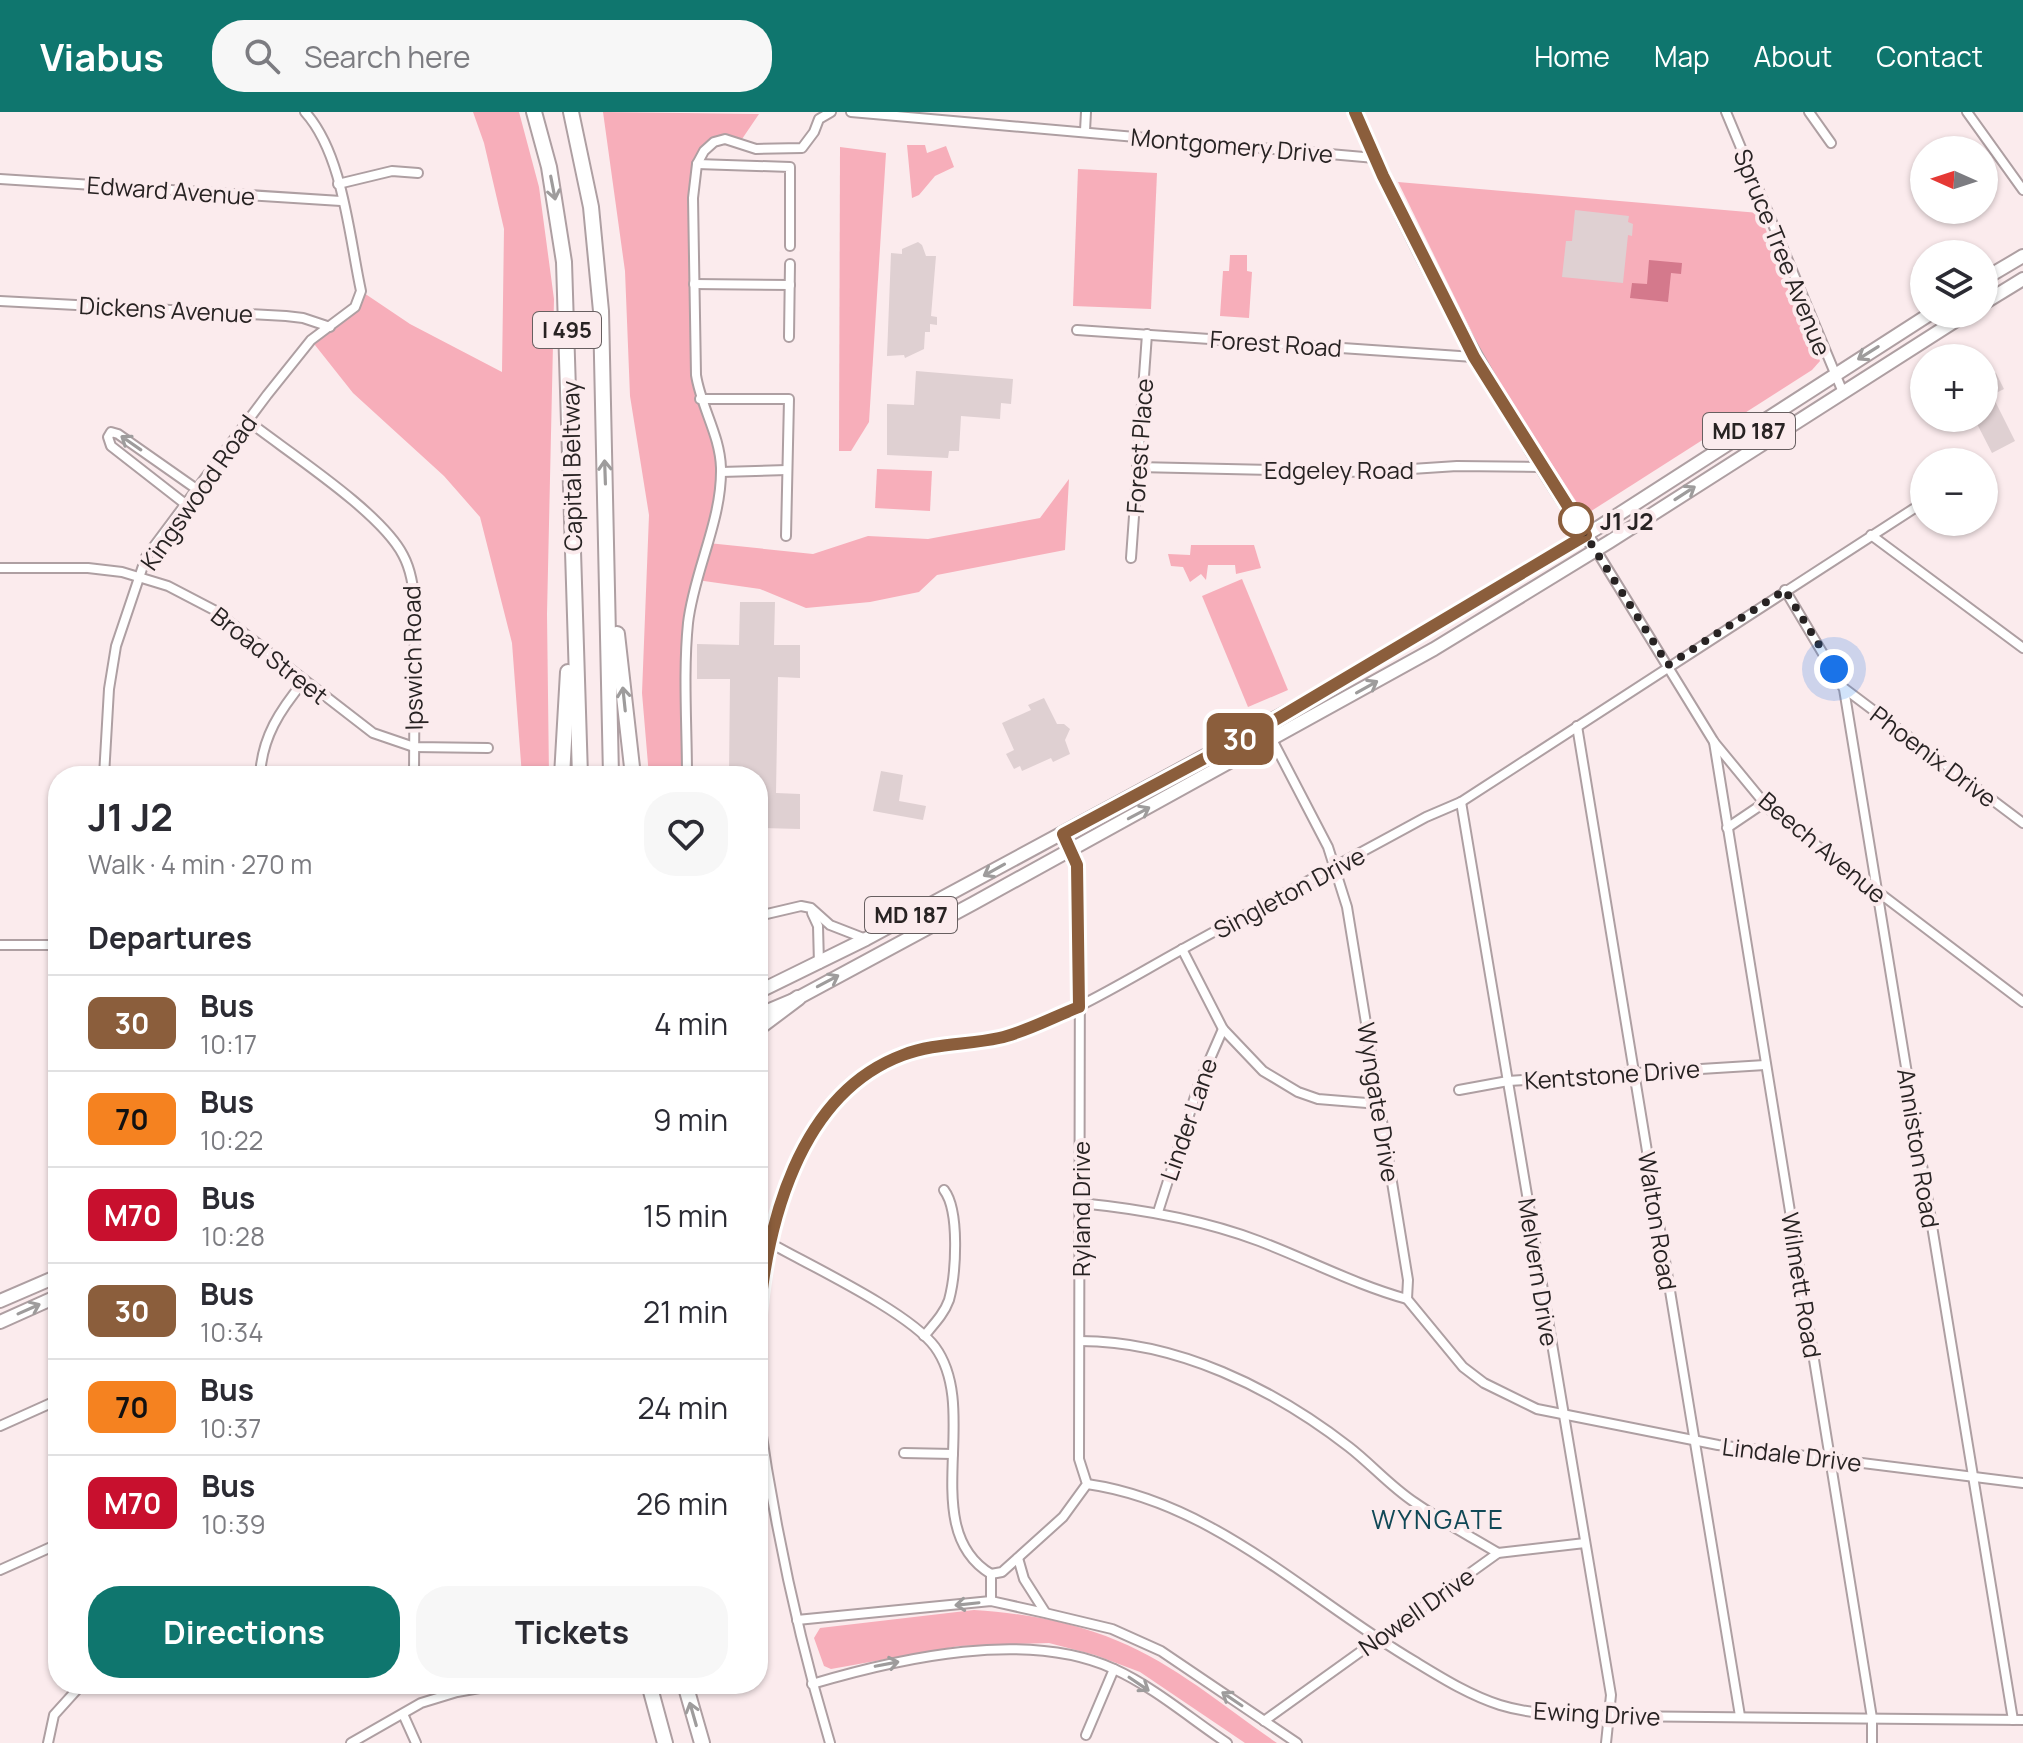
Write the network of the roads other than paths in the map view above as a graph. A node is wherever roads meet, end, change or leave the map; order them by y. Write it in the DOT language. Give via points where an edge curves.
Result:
graph roads {
  1 [pos="305,112"];
  2 [pos="534,112"];
  3 [pos="571,112"];
  4 [pos="831,112"];
  5 [pos="851,112"];
  6 [pos="1086,112"];
  7 [pos="1355,112"];
  8 [pos="1726,112"];
  9 [pos="1809,112"];
  10 [pos="1967,112"];
  11 [pos="1085,131"];
  12 [pos="1831,143"];
  13 [pos="1375,158"];
  14 [pos="697,164"];
  15 [pos="418,173"];
  16 [pos="0,179"];
  17 [pos="338,184"];
  18 [pos="2023,190"];
  19 [pos="341,201"];
  20 [pos="790,246"];
  21 [pos="2023,256"];
  22 [pos="790,264"];
  23 [pos="1998,271"];
  24 [pos="2023,279"];
  25 [pos="694,284"];
  26 [pos="790,285"];
  27 [pos="1998,294"];
  28 [pos="0,301"];
  29 [pos="1910,326"];
  30 [pos="330,327"];
  31 [pos="1943,328"];
  32 [pos="1077,330"];
  33 [pos="1147,334"];
  34 [pos="789,337"];
  35 [pos="1474,357"];
  36 [pos="1834,374"];
  37 [pos="1842,390"];
  38 [pos="700,399"];
  39 [pos="248,421"];
  40 [pos="1137,467"];
  41 [pos="1541,467"];
  42 [pos="787,470"];
  43 [pos="721,472"];
  44 [pos="195,488"];
  45 [pos="184,503"];
  46 [pos="1910,511"];
  47 [pos="1586,535"];
  48 [pos="1871,535"];
  49 [pos="786,536"];
  50 [pos="607,550"];
  51 [pos="1596,550"];
  52 [pos="573,552"];
  53 [pos="1131,558"];
  54 [pos="0,568"];
  55 [pos="138,576"];
  56 [pos="1785,590"];
  57 [pos="2023,648"];
  58 [pos="1668,665"];
  59 [pos="304,681"];
  60 [pos="1844,689"];
  61 [pos="1265,726"];
  62 [pos="1577,726"];
  63 [pos="1272,741"];
  64 [pos="1714,742"];
  65 [pos="414,747"];
  66 [pos="488,748"];
  67 [pos="105,766"];
  68 [pos="262,766"];
  69 [pos="414,766"];
  70 [pos="562,766"];
  71 [pos="580,766"];
  72 [pos="611,766"];
  73 [pos="632,766"];
  74 [pos="687,766"];
  75 [pos="1461,802"];
  76 [pos="1764,803"];
  77 [pos="2023,823"];
  78 [pos="1727,828"];
  79 [pos="1063,834"];
  80 [pos="1070,850"];
  81 [pos="1336,866"];
  82 [pos="1877,893"];
  83 [pos="811,908"];
  84 [pos="768,914"];
  85 [pos="866,939"];
  86 [pos="0,945"];
  87 [pos="48,945"];
  88 [pos="1182,949"];
  89 [pos="819,964"];
  90 [pos="768,987"];
  91 [pos="798,998"];
  92 [pos="2023,1002"];
  93 [pos="1079,1007"];
  94 [pos="768,1011"];
  95 [pos="768,1020"];
  96 [pos="1223,1029"];
  97 [pos="1765,1065"];
  98 [pos="1634,1071"];
  99 [pos="1508,1081"];
  100 [pos="1459,1090"];
  101 [pos="1379,1104"];
  102 [pos="944,1190"];
  103 [pos="1080,1203"];
  104 [pos="1158,1212"];
  105 [pos="770,1243"];
  106 [pos="768,1253"];
  107 [pos="48,1280"];
  108 [pos="1407,1299"];
  109 [pos="48,1300"];
  110 [pos="0,1301"];
  111 [pos="0,1322"];
  112 [pos="924,1336"];
  113 [pos="1080,1341"];
  114 [pos="48,1404"];
  115 [pos="1562,1414"];
  116 [pos="0,1426"];
  117 [pos="1694,1440"];
  118 [pos="904,1453"];
  119 [pos="953,1454"];
  120 [pos="1830,1459"];
  121 [pos="1974,1477"];
  122 [pos="768,1479"];
  123 [pos="2023,1483"];
  124 [pos="1087,1484"];
  125 [pos="1585,1543"];
  126 [pos="48,1548"];
  127 [pos="1498,1553"];
  128 [pos="1018,1558"];
  129 [pos="0,1570"];
  130 [pos="991,1574"];
  131 [pos="991,1601"];
  132 [pos="1045,1613"];
  133 [pos="797,1620"];
  134 [pos="1375,1639"];
  135 [pos="1114,1669"];
  136 [pos="812,1684"];
  137 [pos="73,1694"];
  138 [pos="450,1694"];
  139 [pos="651,1694"];
  140 [pos="688,1694"];
  141 [pos="403,1714"];
  142 [pos="1609,1716"];
  143 [pos="1740,1716"];
  144 [pos="1872,1718"];
  145 [pos="2018,1720"];
  146 [pos="1264,1721"];
  147 [pos="1086,1735"];
  148 [pos="48,1743"];
  149 [pos="351,1743"];
  150 [pos="416,1743"];
  151 [pos="665,1743"];
  152 [pos="702,1743"];
  153 [pos="830,1743"];
  154 [pos="1227,1743"];
  155 [pos="1297,1743"];
  156 [pos="1606,1743"];
  157 [pos="1872,1743"];
  1 -- 17 [label="street" via="332,153"];
  2 -- 52 [label="highway, Capital Beltway / I 495, one-way" via="564,262"];
  50 -- 3 [label="highway, Capital Beltway / I 495, one-way" via="597,257"];
  4 -- 14 [label="street" via="819,119 802,148 756,149 725,139 714,142"];
  5 -- 11 [label="street, Montgomery Drive"];
  6 -- 11 [label="street"];
  7 -- 13 [label="main road, Beech Avenue"];
  8 -- 36 [label="street, Spruce Tree Avenue"];
  9 -- 12 [label="street"];
  10 -- 18 [label="street"];
  11 -- 13 [label="street, Montgomery Drive"];
  13 -- 35 [label="main road, Beech Avenue"];
  14 -- 20 [label="street" via="790,167"];
  14 -- 25 [label="street"];
  15 -- 17 [label="street" via="392,171"];
  16 -- 19 [label="street, Edward Avenue"];
  17 -- 19 [label="street"];
  19 -- 30 [label="street, Kingswood Road" via="361,291 355,307"];
  21 -- 23 [label="main road"];
  22 -- 26 [label="street"];
  24 -- 27 [label="main road"];
  25 -- 26 [label="street"];
  25 -- 38 [label="street"];
  26 -- 34 [label="street"];
  28 -- 30 [label="street, Dickens Avenue" via="286,316"];
  29 -- 36 [label="main road, MD 187, one-way"];
  30 -- 39 [label="street, Kingswood Road" via="311,340"];
  31 -- 37 [label="main road, MD 187"];
  32 -- 33 [label="street, Forest Road"];
  33 -- 35 [label="street, Forest Road"];
  33 -- 40 [label="street, Forest Place"];
  35 -- 41 [label="main road, Beech Avenue"];
  36 -- 37 [label="street, Spruce Tree Avenue"];
  36 -- 47 [label="main road, MD 187"];
  51 -- 37 [label="main road, MD 187, one-way"];
  38 -- 42 [label="street" via="789,399"];
  38 -- 43 [label="street" via="719,446"];
  39 -- 44 [label="street, Kingswood Road"];
  39 -- 65 [label="street, Ipswich Road" via="383,526 403,554 415,603"];
  40 -- 41 [label="street, Edgeley Road" via="1366,472"];
  40 -- 53 [label="street, Forest Place"];
  41 -- 47 [label="main road, Beech Avenue"];
  42 -- 43 [label="street"];
  42 -- 49 [label="street"];
  43 -- 74 [label="street" via="688,623"];
  44 -- 45 [label="street, Kingswood Road"];
  44 -- 45 [label="street, one-way" via="111,432 111,446"];
  45 -- 55 [label="street, Kingswood Road"];
  46 -- 48 [label="street, Singleton Drive"];
  47 -- 51 [label="main road, Beech Avenue"];
  47 -- 61 [label="main road, MD 187"];
  48 -- 56 [label="street, Singleton Drive"];
  48 -- 57 [label="street"];
  50 -- 72 [label="highway, Capital Beltway / I 495"];
  73 -- 50 [label="highway, one-way"];
  51 -- 58 [label="street, Beech Avenue"];
  63 -- 51 [label="main road, MD 187, one-way"];
  52 -- 70 [label="highway"];
  52 -- 71 [label="highway, Capital Beltway / I 495"];
  54 -- 55 [label="street, Broad Street" via="88,568"];
  55 -- 59 [label="street, Broad Street" via="214,610"];
  55 -- 67 [label="street, Kingswood Road" via="116,646"];
  56 -- 58 [label="street, Singleton Drive"];
  56 -- 60 [label="street, Anniston Road"];
  58 -- 62 [label="street, Singleton Drive"];
  58 -- 64 [label="street, Beech Avenue"];
  59 -- 65 [label="street, Broad Street" via="364,727"];
  59 -- 68 [label="street" via="266,738"];
  60 -- 77 [label="street, Phoenix Drive"];
  60 -- 82 [label="street, Anniston Road"];
  61 -- 63 [label="street, Wyngate Drive"];
  61 -- 79 [label="main road, MD 187"];
  62 -- 75 [label="street, Singleton Drive"];
  62 -- 98 [label="street, Walton Road"];
  80 -- 63 [label="main road, MD 187, one-way"];
  63 -- 81 [label="street, Wyngate Drive"];
  64 -- 76 [label="street, Beech Avenue"];
  64 -- 78 [label="street, Wilmett Road"];
  65 -- 66 [label="street, Broad Street"];
  65 -- 69 [label="street, Ipswich Road"];
  75 -- 81 [label="street, Singleton Drive"];
  75 -- 99 [label="street, Melvern Drive"];
  76 -- 78 [label="street"];
  76 -- 82 [label="street, Beech Avenue"];
  78 -- 97 [label="street, Wilmett Road"];
  79 -- 80 [label="street, Ryland Drive"];
  79 -- 85 [label="main road, MD 187, one-way"];
  91 -- 80 [label="main road, MD 187, one-way"];
  80 -- 93 [label="street, Ryland Drive" via="1077,865"];
  81 -- 88 [label="street, Singleton Drive"];
  81 -- 101 [label="street, Wyngate Drive"];
  82 -- 92 [label="street, Beech Avenue"];
  82 -- 121 [label="street, Anniston Road"];
  83 -- 84 [label="street"];
  83 -- 85 [label="street" via="830,925"];
  83 -- 89 [label="street" via="818,926"];
  85 -- 89 [label="main road, MD 187"];
  86 -- 87 [label="street"];
  88 -- 93 [label="street, Singleton Drive"];
  88 -- 96 [label="street"];
  89 -- 90 [label="main road, MD 187"];
  91 -- 94 [label="main road, MD 187"];
  91 -- 95 [label="highway"];
  93 -- 103 [label="street, Ryland Drive"];
  93 -- 105 [label="street, Singleton Drive" via="1000,1038 901,1055 865,1075 837,1100 804,1147"];
  96 -- 101 [label="street" via="1263,1071 1298,1092 1336,1103"];
  96 -- 104 [label="street, Linder Lane" via="1199,1084"];
  97 -- 98 [label="street, Kentstone Drive"];
  97 -- 120 [label="street, Wilmett Road"];
  98 -- 99 [label="street, Kentstone Drive"];
  98 -- 117 [label="street, Walton Road"];
  99 -- 100 [label="street, Kentstone Drive"];
  99 -- 115 [label="street, Melvern Drive"];
  101 -- 108 [label="street, Wyngate Drive"];
  102 -- 112 [label="street" via="952,1210 952,1281 941,1316"];
  103 -- 104 [label="street"];
  103 -- 113 [label="street, Ryland Drive"];
  104 -- 108 [label="street" via="1256,1240"];
  105 -- 106 [label="street, Singleton Drive"];
  105 -- 112 [label="street" via="902,1318"];
  107 -- 110 [label="main road"];
  108 -- 115 [label="street" via="1453,1356 1484,1383 1537,1409"];
  111 -- 109 [label="main road, one-way"];
  112 -- 119 [label="street" via="943,1362 952,1388"];
  113 -- 124 [label="street, Ryland Drive" via="1079,1459"];
  113 -- 127 [label="street" via="1157,1351 1252,1384 1349,1447 1412,1501"];
  114 -- 116 [label="street"];
  115 -- 117 [label="street, Lindale Drive"];
  115 -- 125 [label="street, Melvern Drive"];
  117 -- 120 [label="street, Lindale Drive"];
  117 -- 143 [label="street, Walton Road"];
  118 -- 119 [label="street"];
  119 -- 130 [label="street" via="957,1531 973,1560"];
  120 -- 121 [label="street, Lindale Drive"];
  120 -- 144 [label="street, Wilmett Road"];
  121 -- 123 [label="street, Lindale Drive"];
  121 -- 145 [label="street, Anniston Road"];
  122 -- 133 [label="street"];
  124 -- 128 [label="street" via="1063,1517"];
  124 -- 134 [label="street, Ewing Drive" via="1146,1496 1197,1518"];
  125 -- 127 [label="street, Nowell Drive"];
  125 -- 142 [label="street, Melvern Drive" via="1611,1695"];
  126 -- 129 [label="street"];
  127 -- 134 [label="street, Nowell Drive"];
  128 -- 130 [label="street"];
  128 -- 132 [label="street"];
  130 -- 131 [label="street"];
  131 -- 132 [label="street"];
  131 -- 133 [label="street, one-way"];
  146 -- 132 [label="street, one-way" via="1161,1651 1112,1629"];
  133 -- 136 [label="street"];
  134 -- 142 [label="street, Ewing Drive" via="1467,1693 1503,1706"];
  134 -- 146 [label="street, Nowell Drive"];
  136 -- 135 [label="street, one-way" via="924,1657 988,1651 1058,1653"];
  135 -- 147 [label="street"];
  135 -- 154 [label="street, one-way"];
  136 -- 153 [label="street"];
  137 -- 148 [label="street" via="54,1715"];
  138 -- 141 [label="street"];
  139 -- 151 [label="highway"];
  152 -- 140 [label="highway, one-way"];
  141 -- 149 [label="street"];
  141 -- 150 [label="street"];
  142 -- 143 [label="street, Ewing Drive"];
  142 -- 156 [label="street, Melvern Drive"];
  143 -- 144 [label="street, Ewing Drive"];
  144 -- 145 [label="street, Ewing Drive"];
  144 -- 157 [label="street, Wilmett Road"];
  146 -- 155 [label="street"];
}
